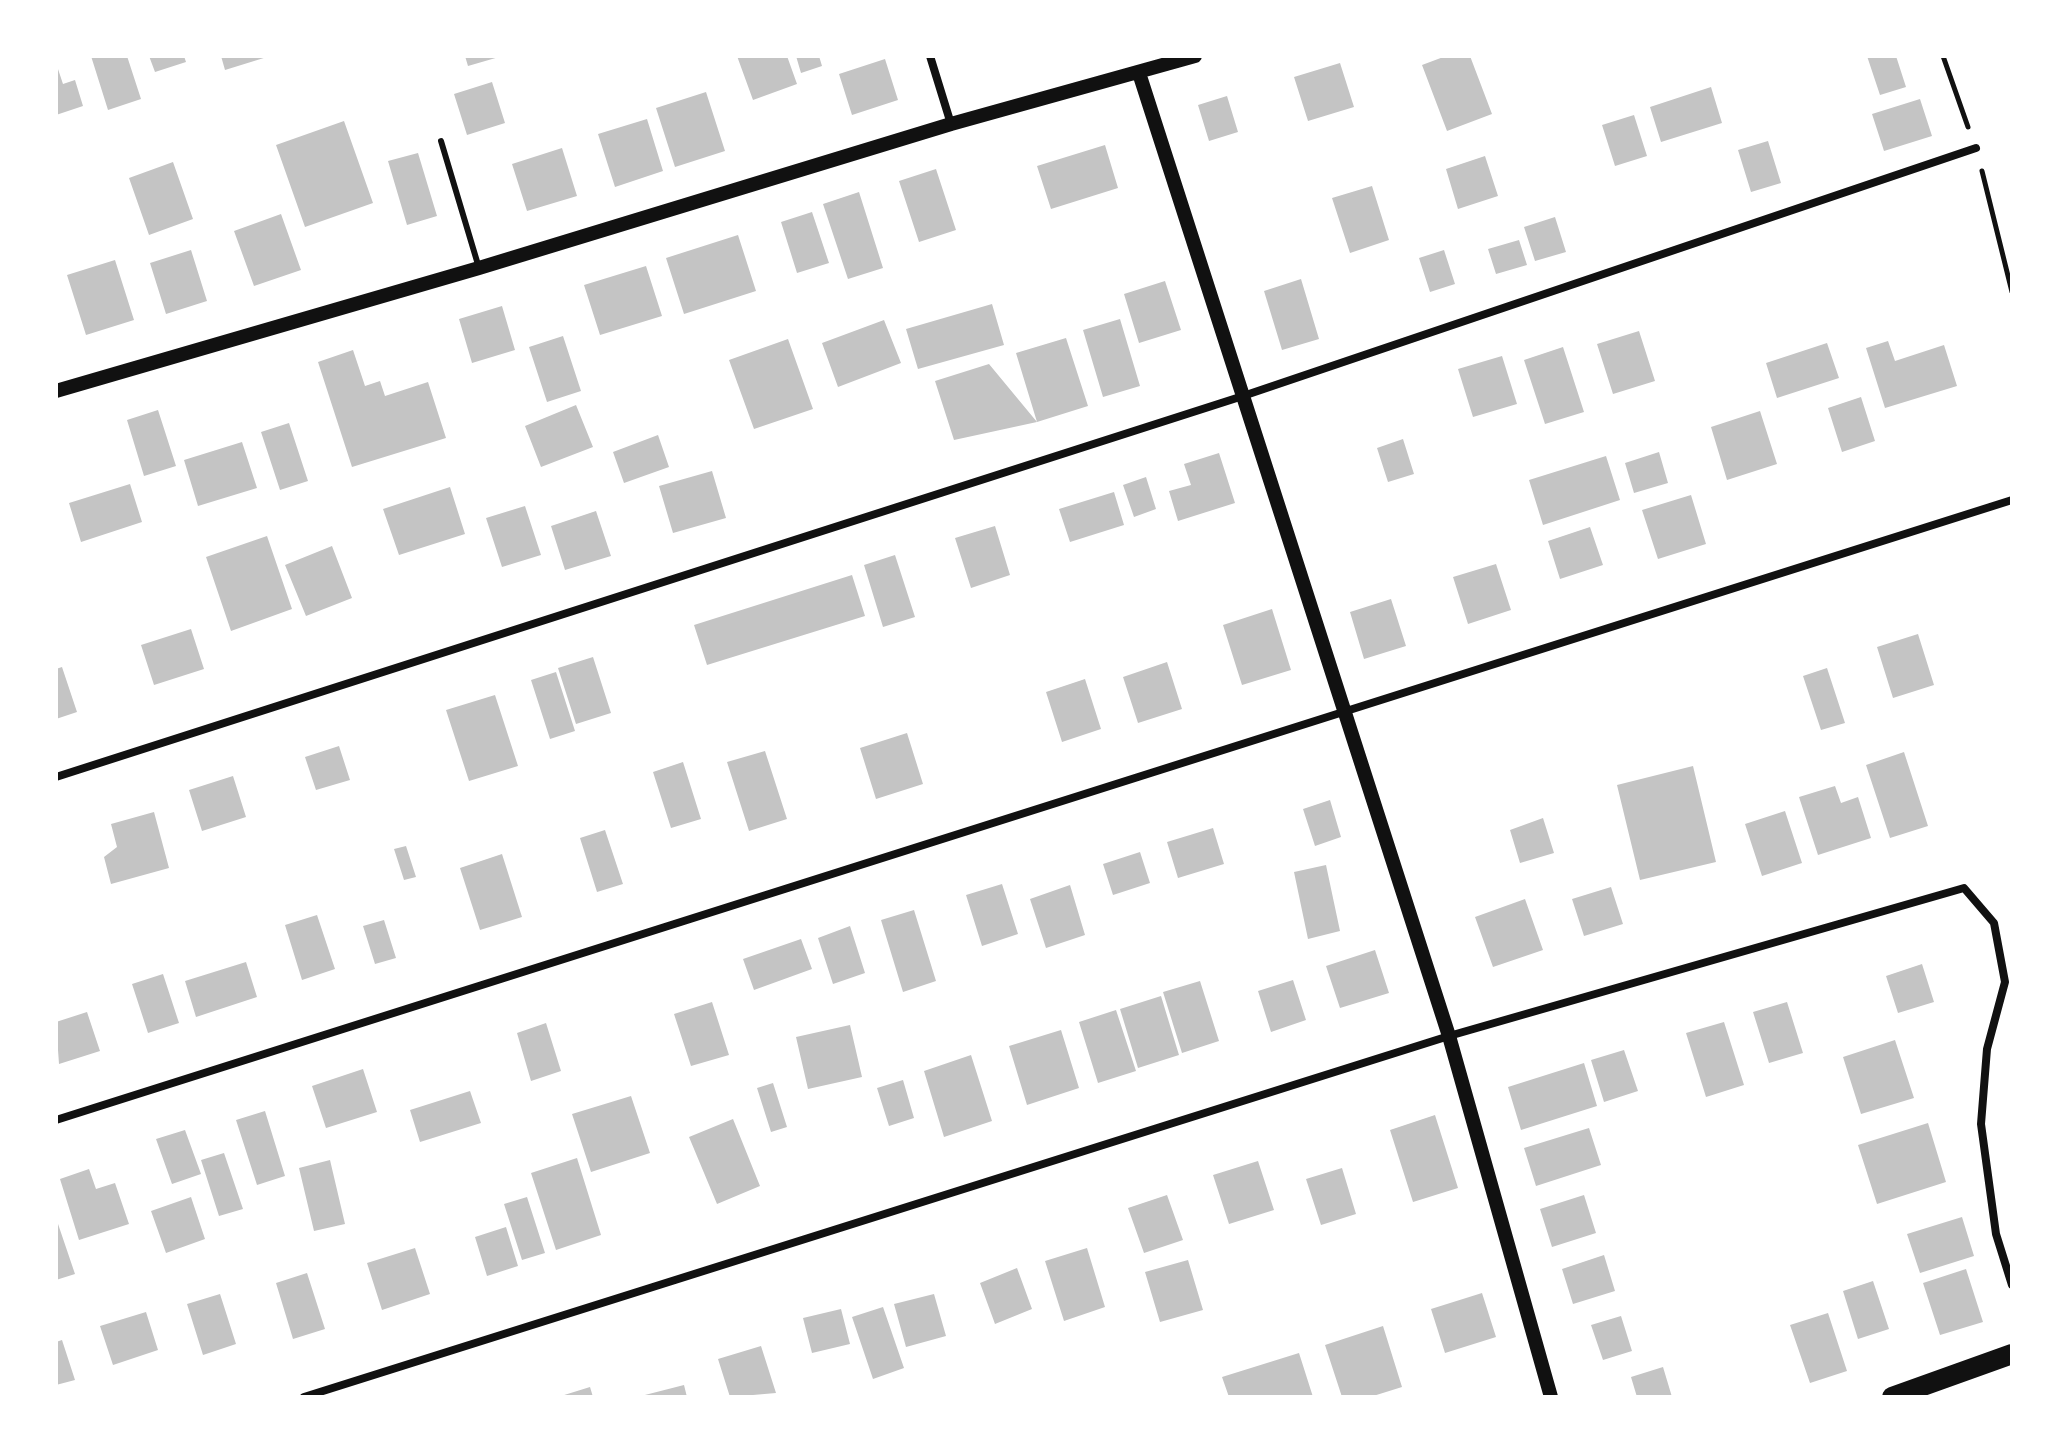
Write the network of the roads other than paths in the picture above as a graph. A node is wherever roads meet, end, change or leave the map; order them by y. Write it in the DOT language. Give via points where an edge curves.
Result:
graph roads {
  1 [pos="930,56"];
  2 [pos="1195,56"];
  3 [pos="1139,73"];
  4 [pos="951,124"];
  5 [pos="441,141"];
  6 [pos="1976,148"];
  7 [pos="479,268"];
  8 [pos="56,391"];
  9 [pos="1243,396"];
  10 [pos="2012,500"];
  11 [pos="1345,711"];
  12 [pos="56,777"];
  13 [pos="1449,1036"];
  14 [pos="56,1120"];
  15 [pos="2012,1285"];
  16 [pos="2012,1354"];
  17 [pos="304,1397"];
  18 [pos="1551,1397"];
  19 [pos="1892,1397"];
  1 -- 4 [label="street"];
  2 -- 3 [label="street"];
  3 -- 4 [label="street"];
  3 -- 9 [label="street"];
  4 -- 7 [label="street"];
  5 -- 7 [label="lane"];
  6 -- 9 [label="street"];
  7 -- 8 [label="street"];
  9 -- 11 [label="street"];
  9 -- 12 [label="street"];
  10 -- 11 [label="street"];
  11 -- 13 [label="street"];
  11 -- 14 [label="street"];
  13 -- 15 [label="street" via="1964,888 1994,923 2005,982 1987,1049 1981,1124 1996,1234"];
  13 -- 17 [label="street"];
  13 -- 18 [label="street"];
  16 -- 19 [label="main road"];
}
